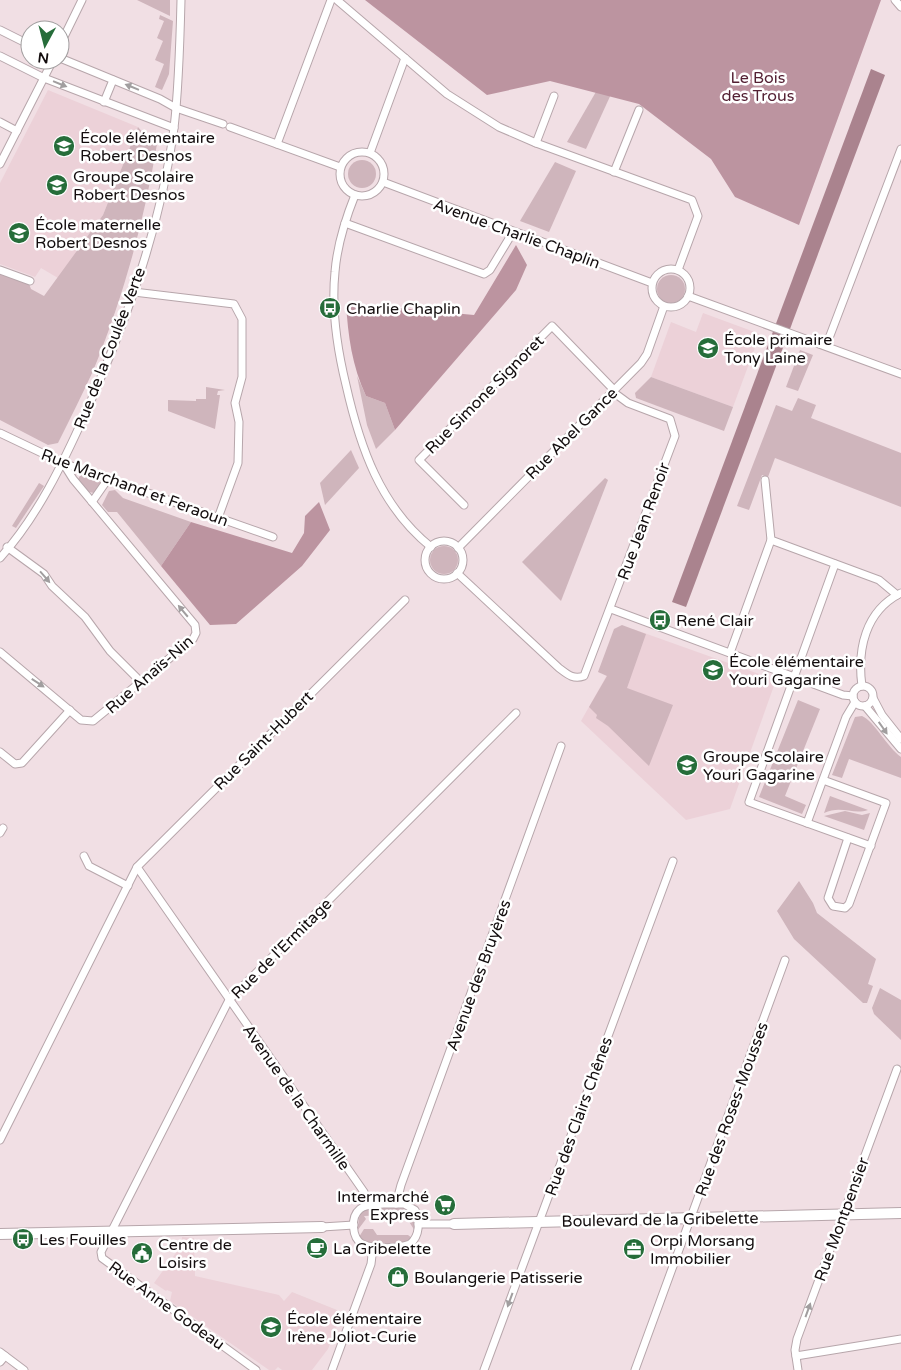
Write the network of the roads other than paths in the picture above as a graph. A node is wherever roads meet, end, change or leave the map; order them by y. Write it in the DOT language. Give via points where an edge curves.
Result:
graph roads {
  1 [pos="82,0"];
  2 [pos="180,0"];
  3 [pos="331,0"];
  4 [pos="337,0"];
  5 [pos="895,0"];
  6 [pos="901,7"];
  7 [pos="70,25"];
  8 [pos="0,30"];
  9 [pos="20,40"];
  10 [pos="0,56"];
  11 [pos="406,58"];
  12 [pos="70,62"];
  13 [pos="48,70"];
  14 [pos="44,78"];
  15 [pos="113,80"];
  16 [pos="554,96"];
  17 [pos="104,102"];
  18 [pos="176,108"];
  19 [pos="639,110"];
  20 [pos="0,122"];
  21 [pos="223,124"];
  22 [pos="230,127"];
  23 [pos="174,128"];
  24 [pos="17,131"];
  25 [pos="536,143"];
  26 [pos="277,144"];
  27 [pos="901,150"];
  28 [pos="370,153"];
  29 [pos="0,164"];
  30 [pos="340,167"];
  31 [pos="614,172"];
  32 [pos="383,182"];
  33 [pos="355,195"];
  34 [pos="345,223"];
  35 [pos="513,232"];
  36 [pos="0,270"];
  37 [pos="678,270"];
  38 [pos="30,281"];
  39 [pos="652,283"];
  40 [pos="134,292"];
  41 [pos="688,296"];
  42 [pos="664,306"];
  43 [pos="826,346"];
  44 [pos="901,374"];
  45 [pos="613,391"];
  46 [pos="0,433"];
  47 [pos="62,463"];
  48 [pos="108,479"];
  49 [pos="766,480"];
  50 [pos="92,502"];
  51 [pos="464,504"];
  52 [pos="218,518"];
  53 [pos="273,537"];
  54 [pos="772,540"];
  55 [pos="7,547"];
  56 [pos="431,547"];
  57 [pos="458,548"];
  58 [pos="0,558"];
  59 [pos="835,564"];
  60 [pos="458,573"];
  61 [pos="899,594"];
  62 [pos="405,600"];
  63 [pos="611,609"];
  64 [pos="0,652"];
  65 [pos="730,653"];
  66 [pos="793,676"];
  67 [pos="141,682"];
  68 [pos="862,686"];
  69 [pos="873,698"];
  70 [pos="854,699"];
  71 [pos="865,706"];
  72 [pos="70,710"];
  73 [pos="516,713"];
  74 [pos="901,739"];
  75 [pos="562,746"];
  76 [pos="901,749"];
  77 [pos="0,752"];
  78 [pos="823,780"];
  79 [pos="807,823"];
  80 [pos="848,838"];
  81 [pos="871,846"];
  82 [pos="84,856"];
  83 [pos="673,861"];
  84 [pos="137,867"];
  85 [pos="128,886"];
  86 [pos="785,960"];
  87 [pos="229,1000"];
  88 [pos="897,1069"];
  89 [pos="0,1140"];
  90 [pos="396,1204"];
  91 [pos="368,1205"];
  92 [pos="901,1213"];
  93 [pos="843,1215"];
  94 [pos="691,1218"];
  95 [pos="539,1222"];
  96 [pos="418,1224"];
  97 [pos="454,1224"];
  98 [pos="354,1225"];
  99 [pos="322,1227"];
  100 [pos="113,1232"];
  101 [pos="0,1234"];
  102 [pos="373,1247"];
  103 [pos="901,1339"];
  104 [pos="3,1354"];
  105 [pos="796,1356"];
  106 [pos="0,1362"];
  107 [pos="24,1370"];
  108 [pos="256,1370"];
  109 [pos="332,1370"];
  110 [pos="484,1370"];
  111 [pos="635,1370"];
  112 [pos="798,1370"];
  1 -- 7 [label="street"];
  2 -- 18 [label="street, Rue de la Coulée Verte"];
  3 -- 26 [label="street"];
  4 -- 11 [label="street"];
  5 -- 6 [label="street"];
  8 -- 9 [label="street"];
  10 -- 14 [label="street"];
  11 -- 25 [label="street" via="465,106 499,127"];
  11 -- 28 [label="street"];
  12 -- 15 [label="street"];
  13 -- 14 [label="street"];
  14 -- 17 [label="street, one-way"];
  14 -- 24 [label="street"];
  15 -- 17 [label="street"];
  18 -- 15 [label="street, one-way"];
  16 -- 25 [label="street"];
  17 -- 23 [label="street"];
  18 -- 21 [label="street"];
  18 -- 23 [label="street, Rue de la Coulée Verte"];
  19 -- 31 [label="street"];
  20 -- 24 [label="street"];
  22 -- 26 [label="street"];
  23 -- 40 [label="street, Rue de la Coulée Verte" via="160,201"];
  24 -- 29 [label="street"];
  25 -- 31 [label="street"];
  26 -- 30 [label="street"];
  27 -- 43 [label="street"];
  28 -- 30 [label="street" via="363,151 349,156"];
  28 -- 32 [label="street" via="384,168"];
  30 -- 33 [label="street" via="340,181"];
  31 -- 37 [label="street" via="692,200 698,216"];
  32 -- 33 [label="street" via="374,192"];
  32 -- 35 [label="street, Avenue Charlie Chaplin"];
  33 -- 34 [label="street"];
  34 -- 35 [label="street" via="484,274 490,270"];
  34 -- 56 [label="street" via="335,266 334,310 338,351 351,410 364,454 383,491 406,522"];
  35 -- 39 [label="street, Avenue Charlie Chaplin"];
  36 -- 38 [label="street"];
  37 -- 39 [label="street" via="659,272"];
  37 -- 41 [label="street" via="687,278"];
  39 -- 42 [label="street" via="652,294"];
  40 -- 47 [label="street, Rue de la Coulée Verte" via="99,383"];
  40 -- 52 [label="street" via="234,304 242,318 242,377 235,403 238,463"];
  41 -- 42 [label="street" via="676,307"];
  41 -- 43 [label="street"];
  42 -- 45 [label="street, Rue Abel Gance" via="647,354"];
  43 -- 44 [label="street"];
  45 -- 51 [label="street, Rue Simone Signoret" via="552,326 419,460"];
  45 -- 57 [label="street, Rue Abel Gance"];
  45 -- 63 [label="street, Rue Jean Renoir" via="628,403 670,419 675,436"];
  46 -- 47 [label="street, Rue Marchand et Feraoun"];
  47 -- 48 [label="street, Rue Marchand et Feraoun"];
  47 -- 50 [label="street, Rue Anaïs-Nin"];
  47 -- 55 [label="street, Rue de la Coulée Verte" via="34,512"];
  48 -- 50 [label="street"];
  48 -- 52 [label="street, Rue Marchand et Feraoun"];
  49 -- 54 [label="street"];
  67 -- 50 [label="street, Rue Anaïs-Nin, one-way" via="193,640 195,625"];
  52 -- 53 [label="street, Rue Marchand et Feraoun"];
  54 -- 59 [label="street"];
  54 -- 65 [label="street"];
  55 -- 58 [label="street, Rue de la Coulée Verte"];
  55 -- 67 [label="street, one-way" via="44,574"];
  56 -- 57 [label="street" via="448,542"];
  56 -- 60 [label="street" via="426,564 432,574 448,578"];
  57 -- 60 [label="street" via="463,558"];
  59 -- 61 [label="street" via="880,580"];
  59 -- 66 [label="street"];
  60 -- 63 [label="street, Rue Jean Renoir" via="559,668 578,678 587,671"];
  61 -- 68 [label="street" via="875,616 864,636 859,660"];
  62 -- 84 [label="street, Rue Saint-Hubert"];
  63 -- 65 [label="street"];
  64 -- 72 [label="street, Rue Anaïs-Nin, one-way"];
  65 -- 66 [label="street"];
  66 -- 70 [label="street"];
  66 -- 79 [label="street" via="749,802"];
  67 -- 72 [label="street, Rue Anaïs-Nin" via="92,721 81,720"];
  68 -- 69 [label="street" via="870,689"];
  68 -- 70 [label="street" via="855,690"];
  69 -- 71 [label="street"];
  69 -- 74 [label="street"];
  70 -- 71 [label="street"];
  70 -- 78 [label="street"];
  71 -- 76 [label="street, one-way"];
  72 -- 77 [label="street" via="26,759 15,764"];
  73 -- 87 [label="street, Rue de l'Ermitage"];
  75 -- 90 [label="street, Avenue des Bruyères"];
  78 -- 79 [label="street"];
  78 -- 81 [label="street" via="886,803"];
  79 -- 80 [label="street"];
  80 -- 81 [label="street"];
  80 -- 81 [label="street" via="828,898 833,906 845,908 849,904"];
  82 -- 85 [label="street" via="88,866"];
  83 -- 95 [label="street, Rue des Clairs Chênes"];
  84 -- 85 [label="street, Rue Saint-Hubert"];
  84 -- 87 [label="street, Avenue de la Charmille"];
  85 -- 89 [label="street, Rue Saint-Hubert"];
  86 -- 94 [label="street, Rue des Roses-Mousses"];
  87 -- 91 [label="street, Avenue de la Charmille" via="364,1192"];
  87 -- 100 [label="street, Rue de l'Ermitage"];
  88 -- 93 [label="street, Rue Montpensier"];
  90 -- 91 [label="street"];
  90 -- 96 [label="street" via="413,1207"];
  91 -- 98 [label="street" via="357,1212"];
  92 -- 93 [label="main road, Boulevard de la Gribelette"];
  93 -- 94 [label="main road, Boulevard de la Gribelette"];
  105 -- 93 [label="street, Rue Montpensier, one-way" via="797,1339"];
  94 -- 95 [label="main road, Boulevard de la Gribelette"];
  94 -- 111 [label="street, Rue des Roses-Mousses"];
  95 -- 97 [label="main road, Boulevard de la Gribelette"];
  95 -- 110 [label="street, Rue des Clairs Chênes, one-way"];
  96 -- 97 [label="street, Boulevard de la Gribelette"];
  96 -- 102 [label="street" via="416,1238 410,1244"];
  98 -- 99 [label="street"];
  98 -- 102 [label="street" via="354,1234 360,1242"];
  99 -- 100 [label="main road"];
  100 -- 101 [label="main road"];
  100 -- 108 [label="street, Rue Anne Godeau" via="101,1252 102,1258"];
  102 -- 109 [label="street" via="371,1264"];
  103 -- 105 [label="street"];
  104 -- 106 [label="street"];
  104 -- 107 [label="street"];
  105 -- 112 [label="street, Rue Montpensier"];
}
